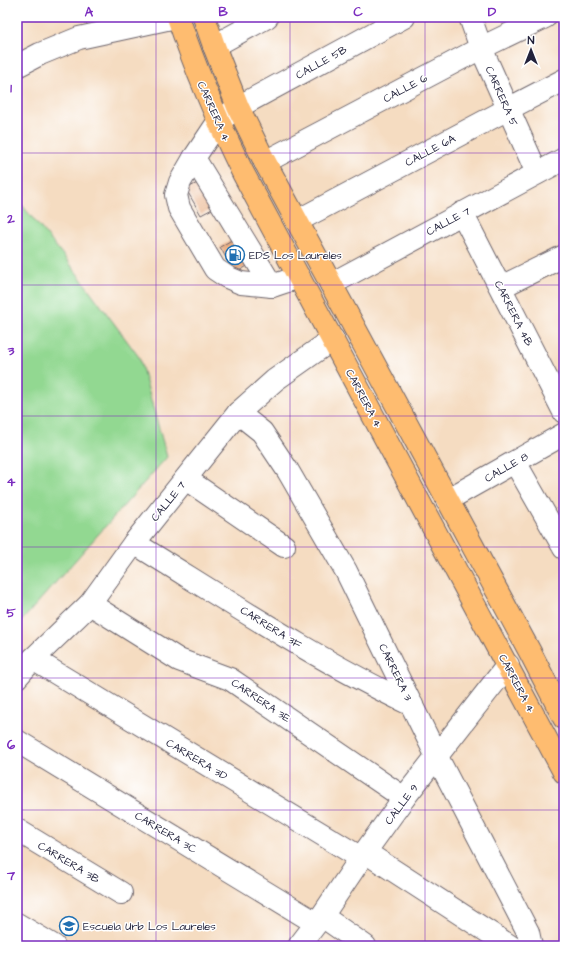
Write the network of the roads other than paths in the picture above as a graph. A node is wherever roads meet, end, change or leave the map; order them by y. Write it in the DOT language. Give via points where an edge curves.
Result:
graph roads {
  1 [pos="177,17"];
  2 [pos="204,17"];
  3 [pos="267,17"];
  4 [pos="404,17"];
  5 [pos="470,17"];
  6 [pos="545,17"];
  7 [pos="214,46"];
  8 [pos="481,48"];
  9 [pos="17,66"];
  10 [pos="564,80"];
  11 [pos="238,108"];
  12 [pos="508,108"];
  13 [pos="218,122"];
  14 [pos="194,158"];
  15 [pos="564,159"];
  16 [pos="265,162"];
  17 [pos="537,173"];
  18 [pos="462,213"];
  19 [pos="297,221"];
  20 [pos="564,256"];
  21 [pos="299,277"];
  22 [pos="331,284"];
  23 [pos="272,286"];
  24 [pos="501,287"];
  25 [pos="333,339"];
  26 [pos="564,412"];
  27 [pos="238,413"];
  28 [pos="564,434"];
  29 [pos="515,462"];
  30 [pos="186,478"];
  31 [pos="448,500"];
  32 [pos="134,543"];
  33 [pos="284,546"];
  34 [pos="564,548"];
  35 [pos="90,604"];
  36 [pos="33,659"];
  37 [pos="508,666"];
  38 [pos="17,677"];
  39 [pos="412,704"];
  40 [pos="564,718"];
  41 [pos="17,741"];
  42 [pos="437,757"];
  43 [pos="564,772"];
  44 [pos="404,798"];
  45 [pos="17,830"];
  46 [pos="363,855"];
  47 [pos="121,893"];
  48 [pos="319,920"];
  49 [pos="17,924"];
  50 [pos="54,946"];
  51 [pos="299,946"];
  52 [pos="364,946"];
  53 [pos="510,946"];
  54 [pos="531,946"];
  1 -- 9 [label="street" via="79,38"];
  1 -- 13 [label="main road, CARRERA 4"];
  2 -- 7 [label="main road"];
  3 -- 7 [label="street"];
  4 -- 11 [label="street, CALLE 5B"];
  5 -- 8 [label="street, CARRERA 5"];
  6 -- 8 [label="street, CALLE 6"];
  7 -- 11 [label="main road"];
  8 -- 12 [label="street, CARRERA 5"];
  8 -- 16 [label="street, CALLE 6"];
  10 -- 12 [label="street, CALLE 6A"];
  11 -- 13 [label="street, CALLE 5B"];
  11 -- 16 [label="main road"];
  12 -- 17 [label="street, CARRERA 5"];
  12 -- 19 [label="street, CALLE 6A"];
  13 -- 14 [label="street"];
  13 -- 21 [label="main road, CARRERA 4"];
  14 -- 23 [label="street"];
  14 -- 23 [label="street" via="180,182 176,195 179,208 215,269 242,283"];
  15 -- 17 [label="street, CALLE 7"];
  16 -- 19 [label="main road"];
  17 -- 18 [label="street, CALLE 7"];
  18 -- 22 [label="street, CALLE 7"];
  18 -- 24 [label="street, CARRERA 4B"];
  19 -- 22 [label="main road"];
  20 -- 24 [label="street"];
  21 -- 23 [label="street"];
  21 -- 25 [label="main road, CARRERA 4"];
  22 -- 31 [label="main road"];
  24 -- 26 [label="street, CARRERA 4B"];
  25 -- 27 [label="street, CALLE 7" via="275,380"];
  25 -- 37 [label="main road, CARRERA 4"];
  27 -- 30 [label="street, CALLE 7"];
  27 -- 39 [label="street, CARRERA 3" via="262,432 288,471 346,571"];
  28 -- 29 [label="street, CALLE 8"];
  29 -- 31 [label="street, CALLE 8"];
  29 -- 34 [label="street"];
  30 -- 32 [label="street, CALLE 7"];
  30 -- 33 [label="street"];
  31 -- 40 [label="main road"];
  32 -- 35 [label="street, CALLE 7"];
  32 -- 39 [label="street, CARRERA 3F" via="316,655 386,693"];
  35 -- 36 [label="street, CALLE 7"];
  35 -- 44 [label="street, CARRERA 3E" via="179,660 230,679"];
  36 -- 38 [label="street, CALLE 7"];
  36 -- 46 [label="street, CARRERA 3D"];
  37 -- 42 [label="street, CALLE 9"];
  37 -- 43 [label="main road, CARRERA 4"];
  39 -- 42 [label="street, CARRERA 3"];
  41 -- 48 [label="street, CARRERA 3C"];
  42 -- 44 [label="street, CALLE 9"];
  42 -- 54 [label="street, CARRERA 3" via="528,932"];
  44 -- 46 [label="street, CALLE 9"];
  45 -- 47 [label="street, CARRERA 3B"];
  46 -- 48 [label="street, CALLE 9"];
  46 -- 53 [label="street, CARRERA 3D"];
  48 -- 51 [label="street, CALLE 9"];
  48 -- 52 [label="street, CARRERA 3C"];
  49 -- 50 [label="street"];
}
